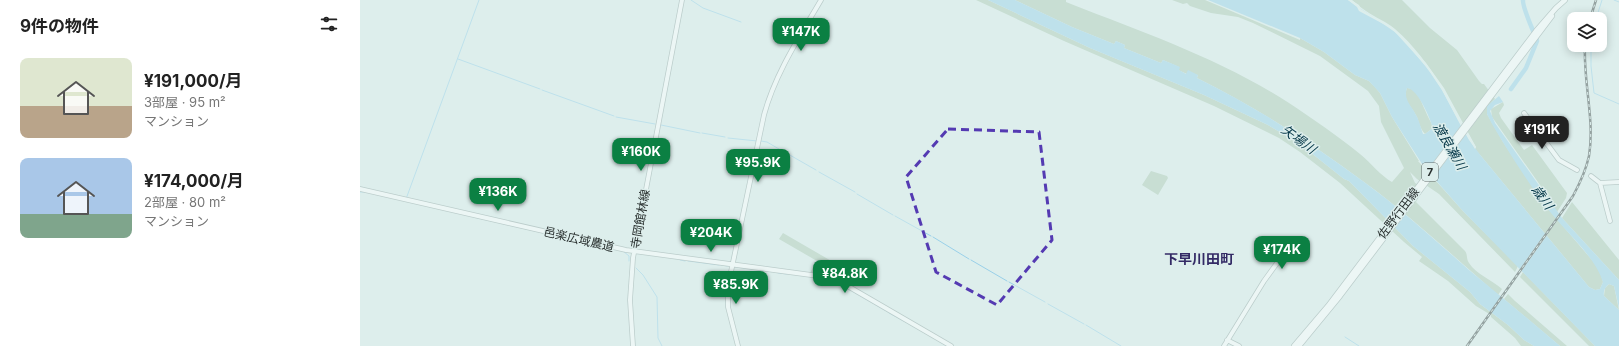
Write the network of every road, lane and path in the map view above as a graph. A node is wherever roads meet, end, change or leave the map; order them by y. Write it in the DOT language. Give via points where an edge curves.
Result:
graph roads {
  1 [pos="682,0"];
  2 [pos="821,0"];
  3 [pos="1565,0"];
  4 [pos="1570,0"];
  5 [pos="1540,29"];
  6 [pos="1524,113"];
  7 [pos="1577,170"];
  8 [pos="1591,176"];
  9 [pos="1619,182"];
  10 [pos="1600,183"];
  11 [pos="360,188"];
  12 [pos="1610,222"];
  13 [pos="1288,248"];
  14 [pos="634,251"];
  15 [pos="732,264"];
  16 [pos="1347,283"];
  17 [pos="1227,340"];
  18 [pos="633,346"];
  19 [pos="738,346"];
  20 [pos="951,346"];
  21 [pos="1224,346"];
  22 [pos="1239,346"];
  23 [pos="1294,346"];
  24 [pos="1299,346"];
  1 -- 14 [label="street, 寺岡館林線"];
  2 -- 15 [label="street" via="769,98"];
  3 -- 5 [label="main road, 7"];
  4 -- 5 [label="main road, 7"];
  5 -- 16 [label="main road, 佐野行田線 / 7"];
  6 -- 7 [label="street" via="1559,160"];
  8 -- 10 [label="street"];
  9 -- 10 [label="street"];
  10 -- 12 [label="street"];
  11 -- 14 [label="street, 邑楽広域農道"];
  13 -- 17 [label="street"];
  14 -- 15 [label="street, 邑楽広域農道"];
  14 -- 18 [label="street, 寺岡館林線" via="630,300"];
  15 -- 19 [label="street" via="728,302"];
  15 -- 20 [label="street, 邑楽広域農道" via="830,278"];
  16 -- 23 [label="main road, 佐野行田線 / 7"];
  16 -- 24 [label="main road, 佐野行田線 / 7"];
  17 -- 21 [label="street"];
  17 -- 22 [label="street"];
}
